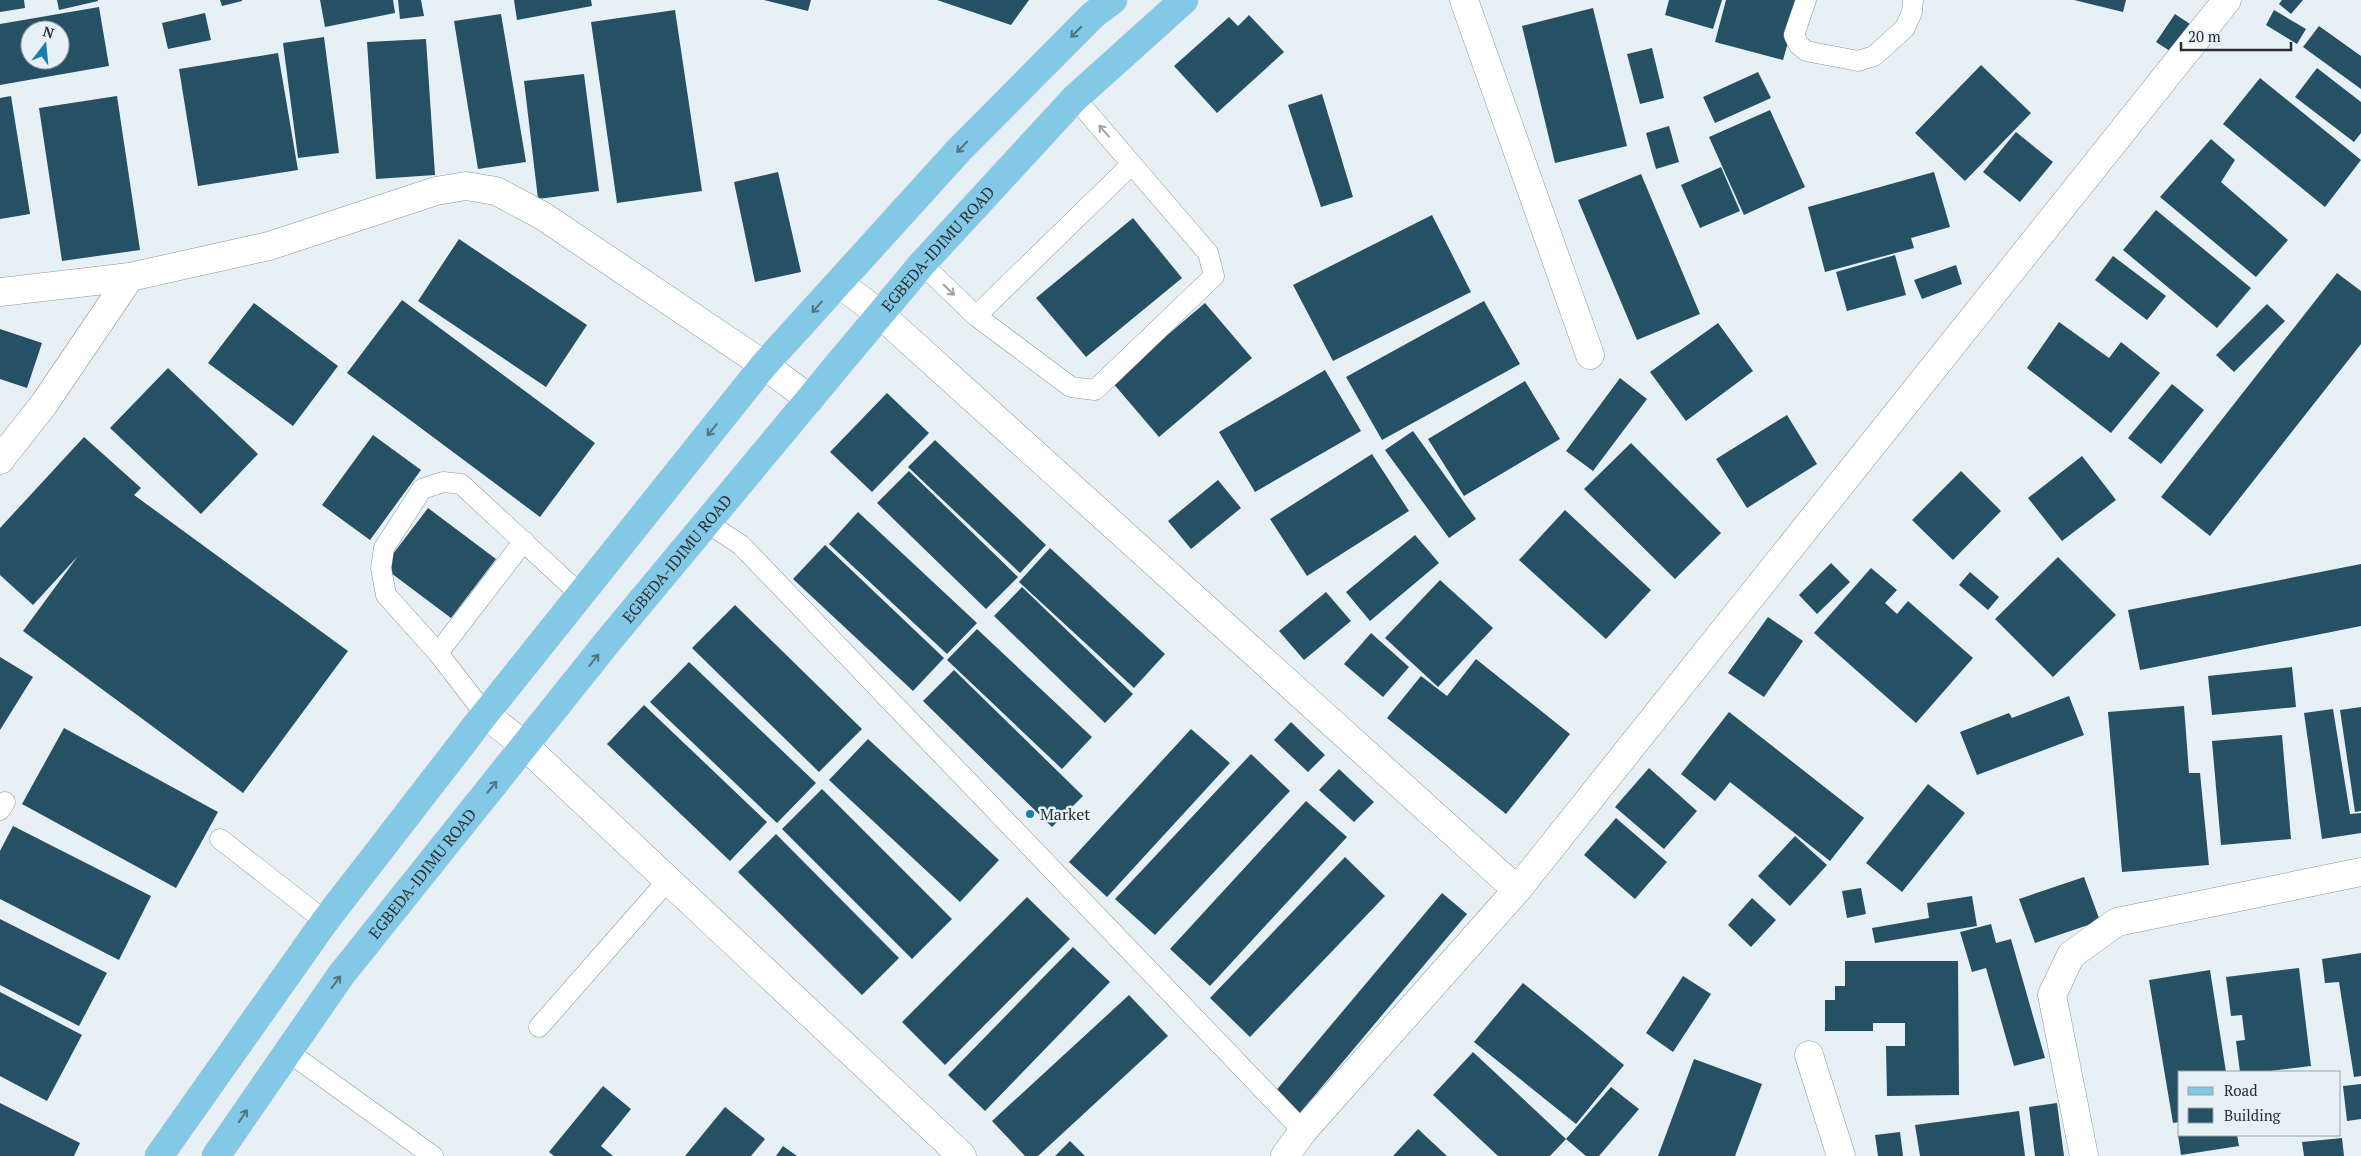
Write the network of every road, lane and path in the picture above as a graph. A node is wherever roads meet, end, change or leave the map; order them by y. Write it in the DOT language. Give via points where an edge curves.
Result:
graph roads {
  1 [pos="1113,0"];
  2 [pos="1184,0"];
  3 [pos="1464,0"];
  4 [pos="1806,0"];
  5 [pos="1913,0"];
  6 [pos="2227,0"];
  7 [pos="1075,98"];
  8 [pos="1132,164"];
  9 [pos="922,264"];
  10 [pos="130,277"];
  11 [pos="839,283"];
  12 [pos="0,292"];
  13 [pos="881,315"];
  14 [pos="976,316"];
  15 [pos="1590,355"];
  16 [pos="764,365"];
  17 [pos="810,399"];
  18 [pos="0,460"];
  19 [pos="706,522"];
  20 [pos="524,541"];
  21 [pos="580,594"];
  22 [pos="438,653"];
  23 [pos="485,714"];
  24 [pos="525,746"];
  25 [pos="220,839"];
  26 [pos="2361,872"];
  27 [pos="668,880"];
  28 [pos="1517,890"];
  29 [pos="325,921"];
  30 [pos="539,1027"];
  31 [pos="287,1050"];
  32 [pos="1809,1055"];
  33 [pos="1303,1131"];
  34 [pos="159,1156"];
  35 [pos="216,1156"];
  36 [pos="433,1156"];
  37 [pos="962,1156"];
  38 [pos="1285,1156"];
  39 [pos="1841,1156"];
  40 [pos="2084,1156"];
  1 -- 11 [label="main road, one-way" via="958,150"];
  2 -- 7 [label="main road, EGBEDA-IDIMU ROAD"];
  3 -- 15 [label="street"];
  4 -- 5 [label="lane" via="1794,35 1799,45 1806,51 1858,61 1874,56 1905,28"];
  6 -- 28 [label="street"];
  8 -- 7 [label="lane, one-way"];
  7 -- 9 [label="main road, EGBEDA-IDIMU ROAD"];
  8 -- 14 [label="lane"];
  8 -- 14 [label="lane" via="1208,253 1214,276 1202,288 1095,390 1071,387"];
  9 -- 13 [label="main road, EGBEDA-IDIMU ROAD"];
  9 -- 14 [label="lane, one-way"];
  10 -- 12 [label="street"];
  10 -- 16 [label="street" via="269,246 436,191 466,186 496,191 543,216"];
  10 -- 18 [label="street" via="44,404"];
  11 -- 13 [label="street"];
  11 -- 16 [label="main road, one-way"];
  13 -- 17 [label="main road, EGBEDA-IDIMU ROAD"];
  13 -- 28 [label="street"];
  16 -- 17 [label="street"];
  16 -- 21 [label="main road, one-way"];
  17 -- 19 [label="main road, EGBEDA-IDIMU ROAD"];
  24 -- 19 [label="main road, EGBEDA-IDIMU ROAD, one-way"];
  19 -- 33 [label="lane" via="742,545"];
  20 -- 21 [label="lane"];
  20 -- 22 [label="lane"];
  20 -- 22 [label="lane" via="461,484 443,482 422,489 384,548 381,568 386,595"];
  21 -- 23 [label="main road"];
  22 -- 23 [label="lane"];
  23 -- 24 [label="street"];
  23 -- 29 [label="main road"];
  24 -- 27 [label="street"];
  31 -- 24 [label="main road, EGBEDA-IDIMU ROAD, one-way" via="341,975"];
  25 -- 29 [label="lane"];
  26 -- 40 [label="street" via="2117,922 2071,955 2052,995"];
  27 -- 30 [label="lane"];
  27 -- 37 [label="street"];
  28 -- 33 [label="street"];
  29 -- 34 [label="main road"];
  35 -- 31 [label="main road, EGBEDA-IDIMU ROAD, one-way"];
  31 -- 36 [label="lane"];
  32 -- 39 [label="street"];
  33 -- 38 [label="street"];
}
